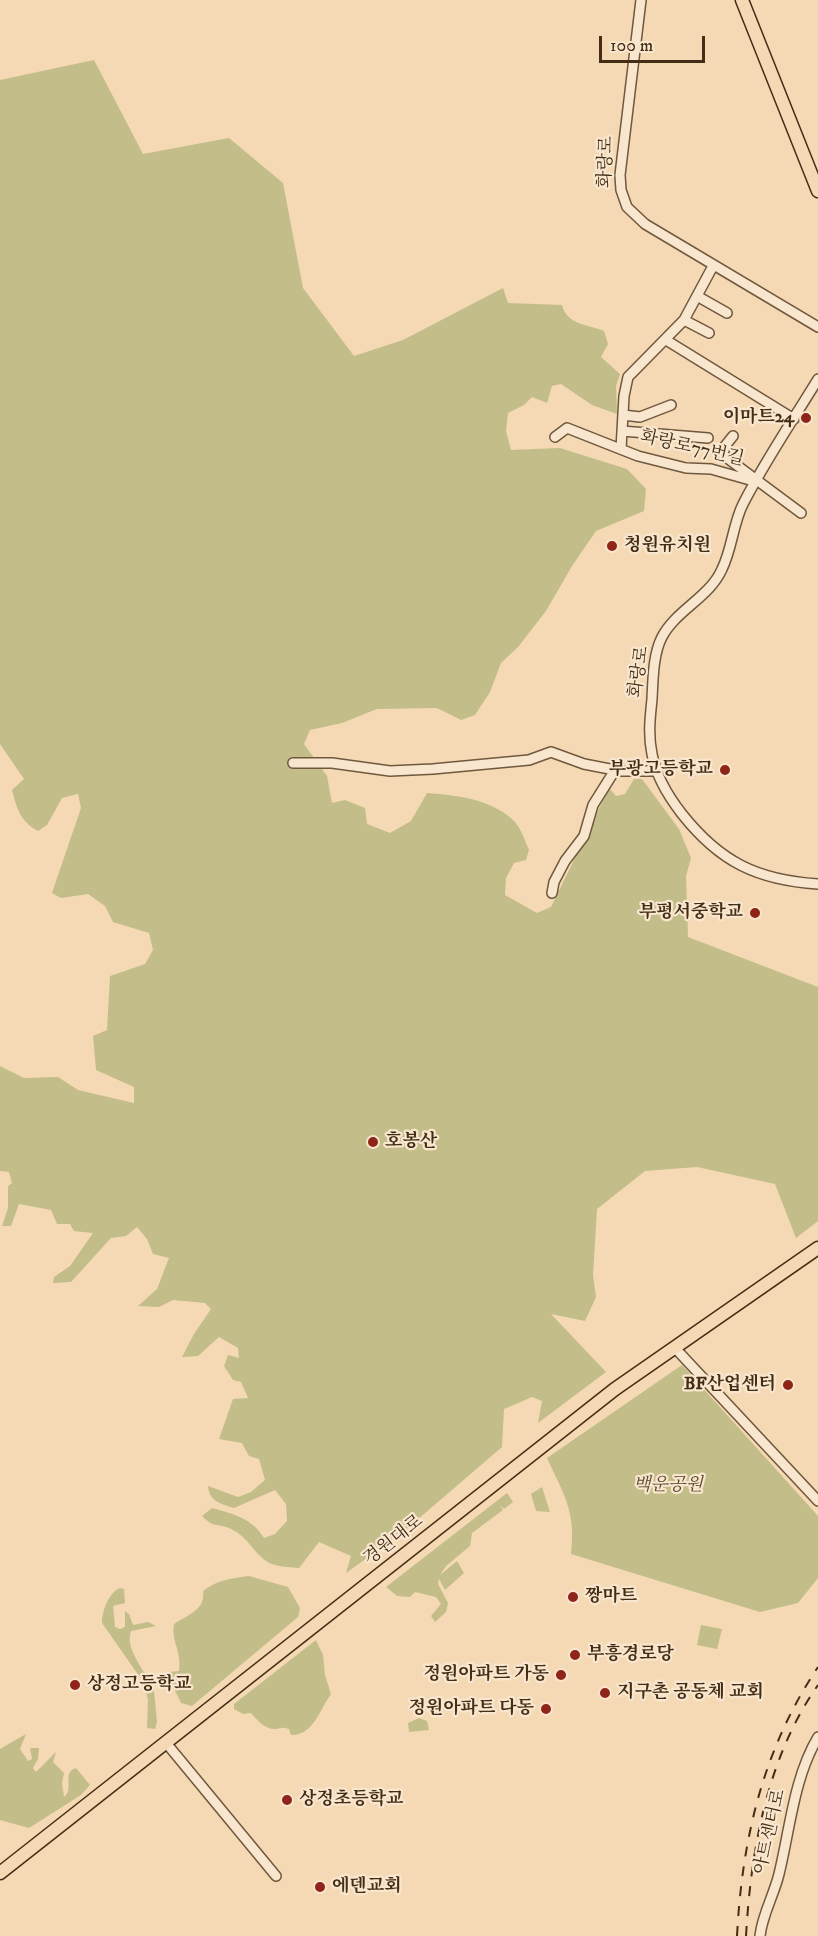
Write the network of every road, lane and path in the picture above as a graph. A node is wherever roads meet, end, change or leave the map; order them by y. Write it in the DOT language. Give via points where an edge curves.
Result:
graph roads {
  1 [pos="641,0"];
  2 [pos="742,0"];
  3 [pos="818,191"];
  4 [pos="713,266"];
  5 [pos="697,296"];
  6 [pos="727,313"];
  7 [pos="684,320"];
  8 [pos="818,327"];
  9 [pos="709,333"];
  10 [pos="666,340"];
  11 [pos="818,379"];
  12 [pos="671,405"];
  13 [pos="623,415"];
  14 [pos="794,419"];
  15 [pos="622,431"];
  16 [pos="733,436"];
  17 [pos="555,437"];
  18 [pos="708,438"];
  19 [pos="621,449"];
  20 [pos="757,482"];
  21 [pos="801,513"];
  22 [pos="293,763"];
  23 [pos="615,770"];
  24 [pos="656,771"];
  25 [pos="818,884"];
  26 [pos="552,893"];
  27 [pos="818,1248"];
  28 [pos="675,1348"];
  29 [pos="818,1501"];
  30 [pos="818,1737"];
  31 [pos="167,1744"];
  32 [pos="0,1873"];
  33 [pos="276,1875"];
  34 [pos="760,1936"];
  1 -- 4 [label="street, 화랑로" via="622,152 623,199 645,224"];
  2 -- 3 [label="main road"];
  4 -- 5 [label="street"];
  4 -- 8 [label="street, 화랑로"];
  5 -- 6 [label="street"];
  5 -- 7 [label="street"];
  7 -- 9 [label="street"];
  7 -- 10 [label="street"];
  10 -- 13 [label="street" via="628,377"];
  10 -- 14 [label="street"];
  11 -- 14 [label="street, 화랑로"];
  12 -- 13 [label="street" via="640,417"];
  13 -- 15 [label="street"];
  14 -- 20 [label="street, 화랑로"];
  15 -- 18 [label="street"];
  15 -- 19 [label="street"];
  16 -- 20 [label="street" via="723,455"];
  17 -- 19 [label="street, 화랑로77번길" via="567,428"];
  19 -- 20 [label="street, 화랑로77번길" via="686,468 711,469"];
  20 -- 21 [label="street"];
  20 -- 24 [label="street, 화랑로" via="742,506 722,570 661,638 649,733"];
  22 -- 23 [label="street" via="422,770 529,760 551,752"];
  23 -- 24 [label="street"];
  23 -- 26 [label="street" via="593,805 584,836 564,861"];
  24 -- 25 [label="street, 화랑로" via="670,798 702,839 730,861 755,873"];
  27 -- 28 [label="main road, 경원대로"];
  28 -- 29 [label="street"];
  28 -- 31 [label="main road, 경원대로" via="597,1404"];
  30 -- 34 [label="street, 아트센터로" via="808,1753"];
  31 -- 32 [label="main road, 경원대로"];
  31 -- 33 [label="street"];
}
